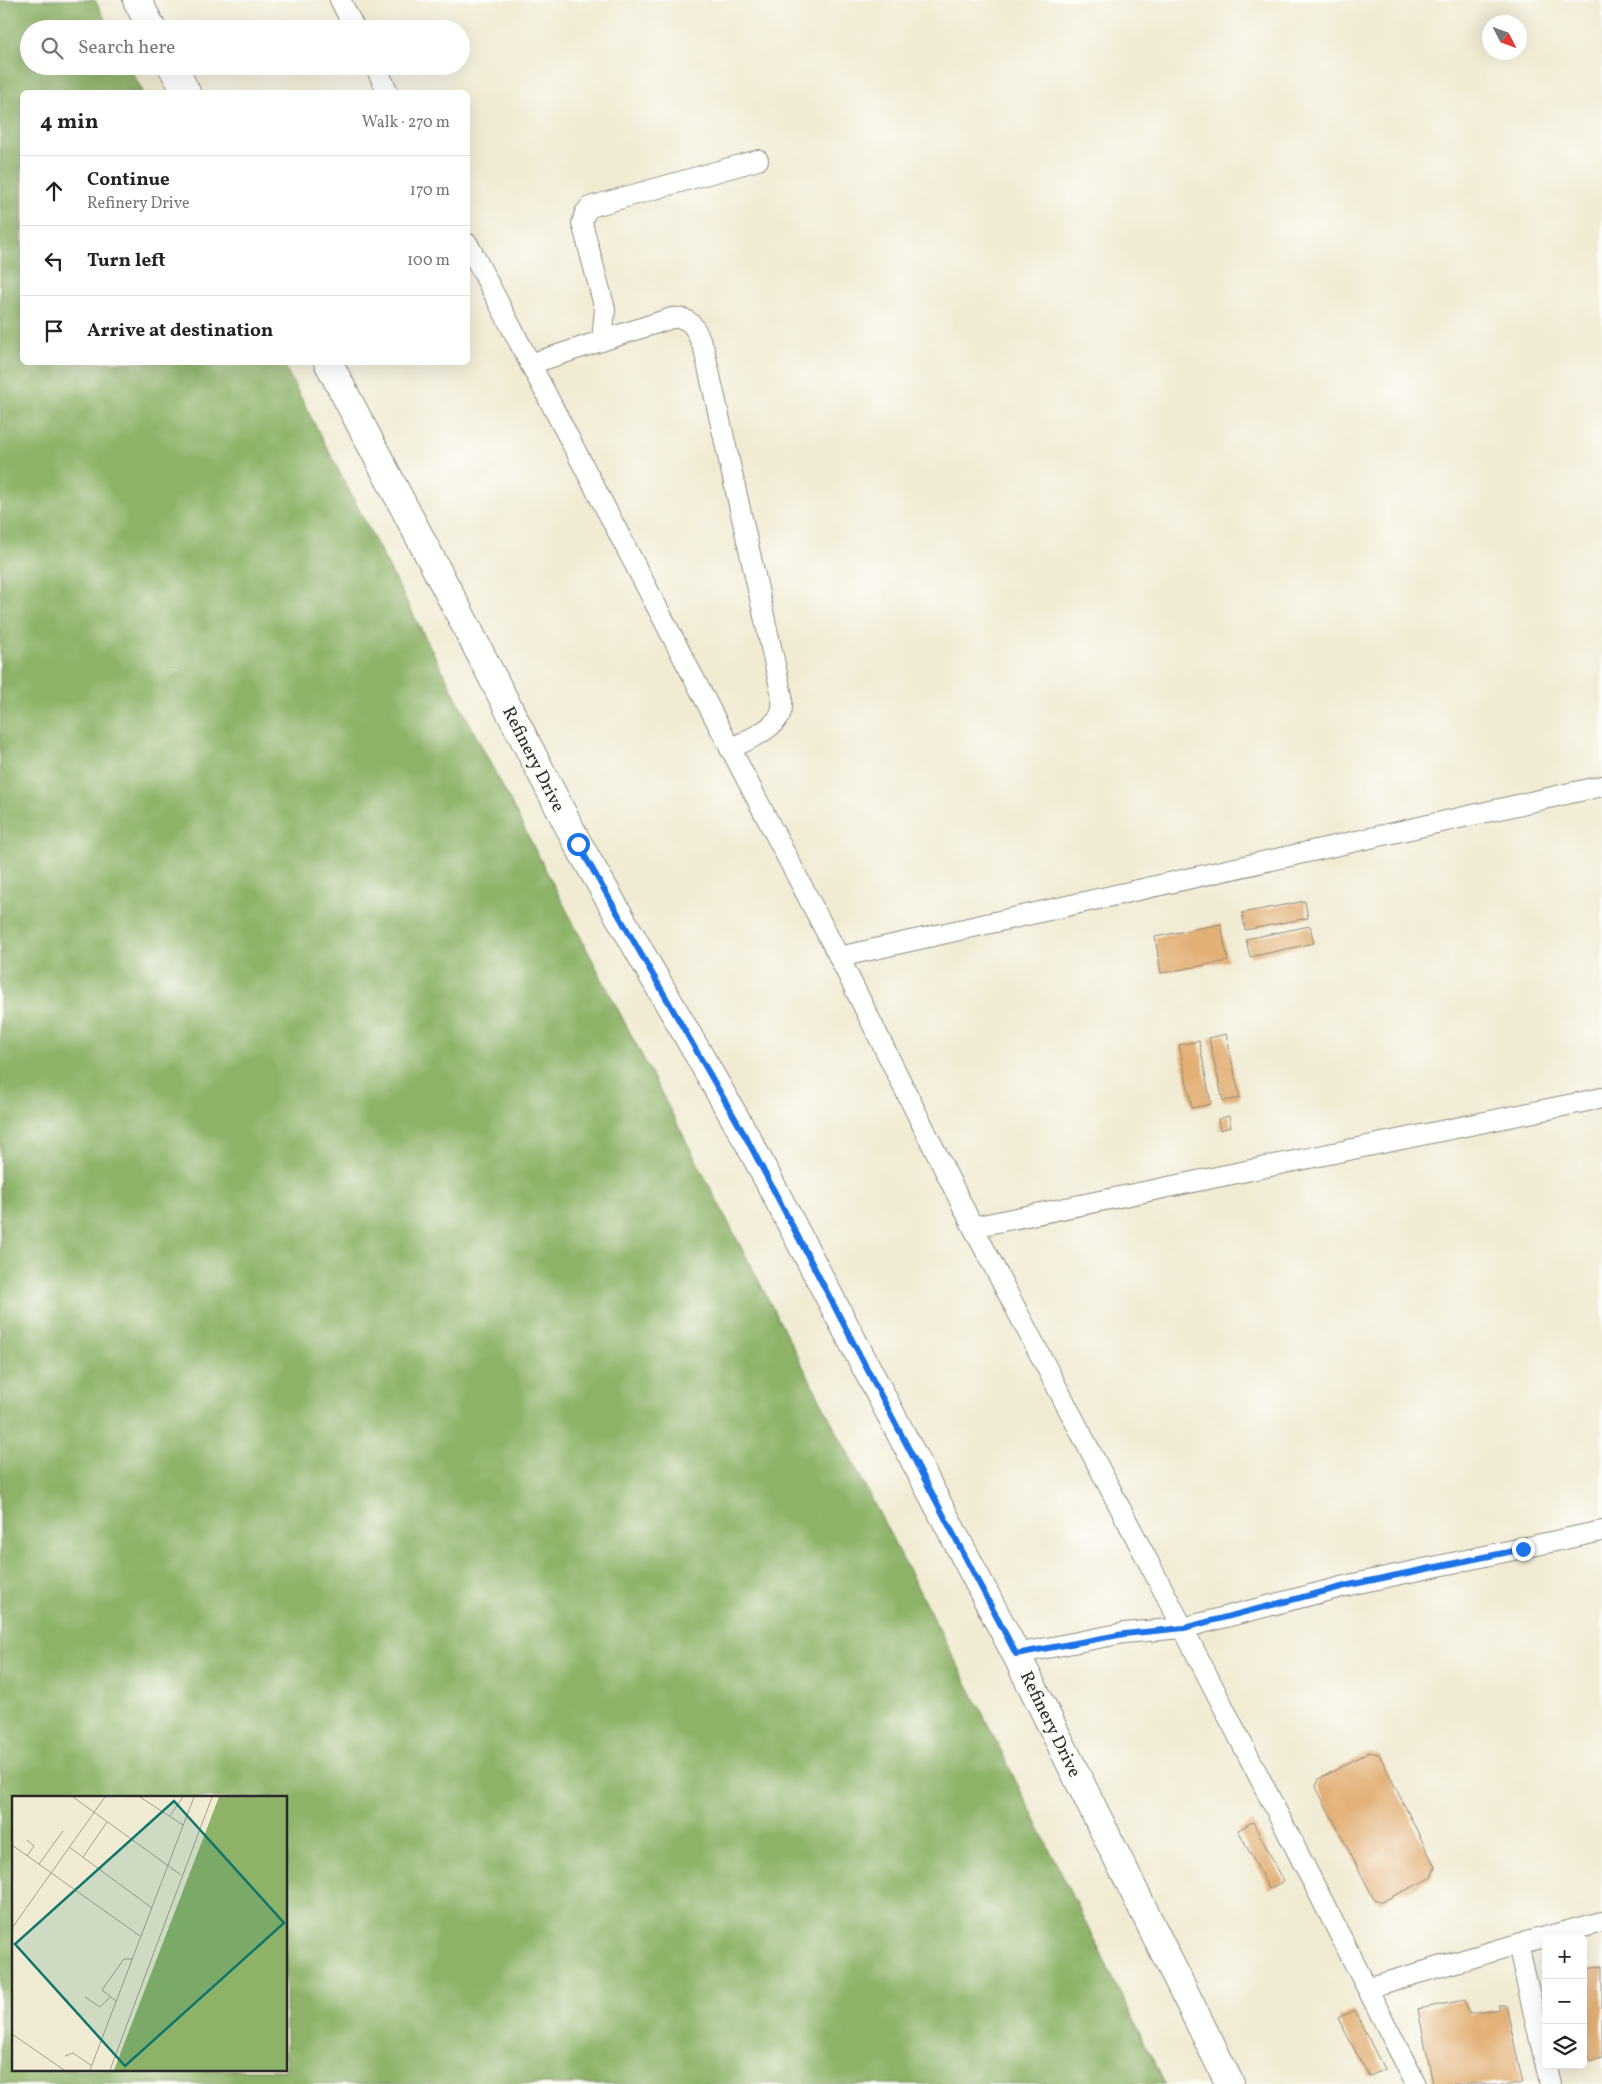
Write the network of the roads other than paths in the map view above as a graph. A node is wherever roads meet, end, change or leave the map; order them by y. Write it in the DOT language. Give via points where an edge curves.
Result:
graph roads {
  1 [pos="137,0"];
  2 [pos="340,0"];
  3 [pos="147,20"];
  4 [pos="350,20"];
  5 [pos="177,75"];
  6 [pos="380,75"];
  7 [pos="185,90"];
  8 [pos="387,90"];
  9 [pos="758,160"];
  10 [pos="470,248"];
  11 [pos="602,341"];
  12 [pos="530,364"];
  13 [pos="330,365"];
  14 [pos="730,748"];
  15 [pos="1602,786"];
  16 [pos="839,957"];
  17 [pos="1602,1098"];
  18 [pos="973,1228"];
  19 [pos="1602,1531"];
  20 [pos="1184,1628"];
  21 [pos="1016,1654"];
  22 [pos="1602,1922"];
  23 [pos="1518,1944"];
  24 [pos="1368,1988"];
  25 [pos="1230,2084"];
  26 [pos="1416,2084"];
  27 [pos="1550,2084"];
  1 -- 3 [label="street"];
  2 -- 4 [label="lane"];
  5 -- 7 [label="street"];
  6 -- 8 [label="lane"];
  9 -- 11 [label="lane" via="590,207 582,223 605,310"];
  10 -- 12 [label="lane"];
  11 -- 12 [label="lane"];
  11 -- 14 [label="lane" via="680,317 688,320 695,329 704,349 782,696 782,712 775,721 762,733"];
  12 -- 14 [label="lane"];
  13 -- 21 [label="street, Refinery Drive" via="578,844 748,1141"];
  14 -- 16 [label="lane"];
  15 -- 16 [label="lane"];
  16 -- 18 [label="lane"];
  17 -- 18 [label="lane"];
  18 -- 20 [label="lane"];
  19 -- 20 [label="lane" via="1349,1585"];
  20 -- 21 [label="lane" via="1124,1634"];
  20 -- 24 [label="lane"];
  21 -- 25 [label="street, Refinery Drive"];
  22 -- 23 [label="lane"];
  23 -- 24 [label="lane"];
  23 -- 27 [label="lane"];
  24 -- 26 [label="lane"];
}
